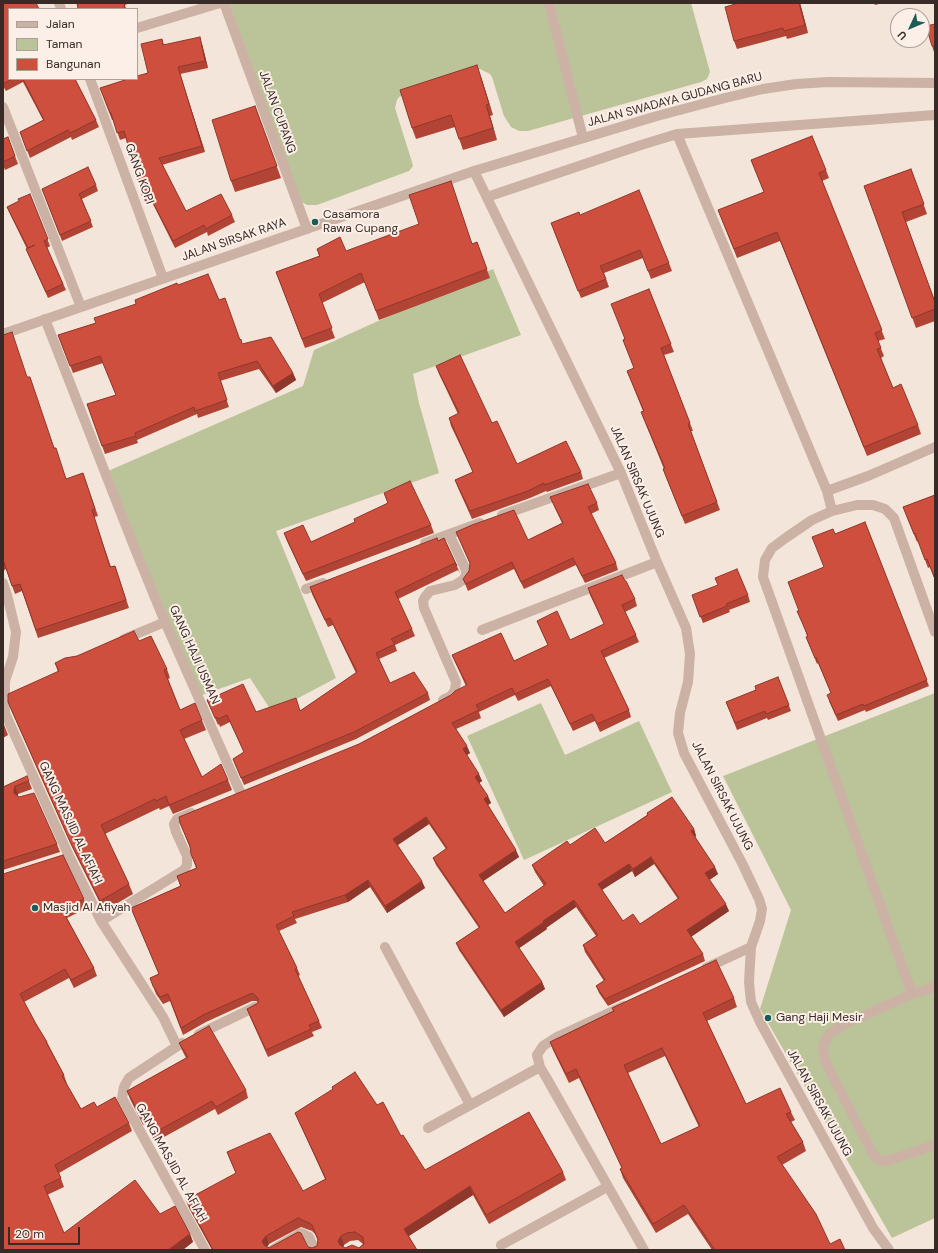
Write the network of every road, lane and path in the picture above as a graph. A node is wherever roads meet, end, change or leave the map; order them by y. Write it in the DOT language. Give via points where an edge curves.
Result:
graph roads {
  1 [pos="220,3"];
  2 [pos="224,3"];
  3 [pos="549,3"];
  4 [pos="138,28"];
  5 [pos="90,80"];
  6 [pos="935,83"];
  7 [pos="3,107"];
  8 [pos="935,115"];
  9 [pos="677,134"];
  10 [pos="583,138"];
  11 [pos="474,172"];
  12 [pos="487,198"];
  13 [pos="307,229"];
  14 [pos="164,278"];
  15 [pos="81,307"];
  16 [pos="45,319"];
  17 [pos="3,334"];
  18 [pos="935,447"];
  19 [pos="621,473"];
  20 [pos="827,491"];
  21 [pos="832,511"];
  22 [pos="449,534"];
  23 [pos="413,548"];
  24 [pos="657,562"];
  25 [pos="334,578"];
  26 [pos="3,583"];
  27 [pos="306,589"];
  28 [pos="165,622"];
  29 [pos="482,630"];
  30 [pos="935,632"];
  31 [pos="114,644"];
  32 [pos="431,706"];
  33 [pos="241,794"];
  34 [pos="200,810"];
  35 [pos="102,921"];
  36 [pos="751,946"];
  37 [pos="385,947"];
  38 [pos="694,973"];
  39 [pos="935,987"];
  40 [pos="912,994"];
  41 [pos="636,1000"];
  42 [pos="255,1006"];
  43 [pos="177,1046"];
  44 [pos="540,1067"];
  45 [pos="470,1105"];
  46 [pos="428,1128"];
  47 [pos="935,1145"];
  48 [pos="607,1187"];
  49 [pos="501,1245"];
  50 [pos="886,1249"];
  51 [pos="205,1250"];
  52 [pos="272,1250"];
  53 [pos="315,1250"];
  54 [pos="644,1250"];
  1 -- 4 [label="street"];
  2 -- 13 [label="street, JALAN CUPANG"];
  3 -- 10 [label="street"];
  5 -- 14 [label="street, GANG KOPI"];
  6 -- 10 [label="street, JALAN SWADAYA GUDANG BARU" via="828,82 763,89"];
  7 -- 15 [label="street"];
  8 -- 9 [label="street"];
  9 -- 12 [label="street"];
  9 -- 20 [label="street"];
  10 -- 11 [label="street, JALAN SWADAYA GUDANG BARU"];
  11 -- 12 [label="street, JALAN SIRSAK UJUNG"];
  11 -- 13 [label="street, JALAN SIRSAK RAYA"];
  12 -- 19 [label="street, JALAN SIRSAK UJUNG"];
  13 -- 14 [label="street, JALAN SIRSAK RAYA"];
  14 -- 15 [label="street, JALAN SIRSAK RAYA"];
  15 -- 16 [label="street, JALAN SIRSAK RAYA"];
  16 -- 17 [label="street, JALAN SIRSAK RAYA"];
  16 -- 28 [label="street, GANG HAJI USMAN"];
  18 -- 20 [label="street"];
  19 -- 22 [label="street"];
  19 -- 24 [label="street, JALAN SIRSAK UJUNG"];
  20 -- 21 [label="street"];
  21 -- 30 [label="street" via="857,505 873,505 885,509 894,518"];
  21 -- 40 [label="street" via="812,520 772,548 765,560 763,577"];
  22 -- 23 [label="street"];
  22 -- 32 [label="street" via="466,575 455,585 430,591 423,600 424,608 456,682 451,696"];
  24 -- 29 [label="street"];
  24 -- 36 [label="street, JALAN SIRSAK UJUNG" via="686,628 690,654 688,682 678,733 684,753 759,899 761,915"];
  25 -- 27 [label="street"];
  26 -- 35 [label="street, GANG MASJID AL AFIAH" via="16,632 13,658 5,681 5,712 37,794 66,857"];
  28 -- 31 [label="street"];
  28 -- 33 [label="street, GANG HAJI USMAN"];
  34 -- 35 [label="street" via="175,821 176,832 187,856 184,870"];
  35 -- 43 [label="street, GANG MASJID AL AFIAH" via="163,1017"];
  36 -- 38 [label="street"];
  36 -- 50 [label="street, JALAN SIRSAK UJUNG" via="751,1002"];
  37 -- 45 [label="street"];
  39 -- 40 [label="street"];
  40 -- 47 [label="street" via="847,1023 829,1034 822,1045 830,1071 878,1160 887,1161"];
  41 -- 44 [label="street" via="543,1046 537,1055"];
  42 -- 43 [label="street"];
  43 -- 51 [label="street, GANG MASJID AL AFIAH" via="129,1078 122,1098"];
  44 -- 45 [label="street"];
  44 -- 48 [label="street"];
  45 -- 46 [label="street"];
  48 -- 49 [label="street"];
  48 -- 54 [label="street"];
  52 -- 53 [label="street" via="301,1234 309,1237"];
}
